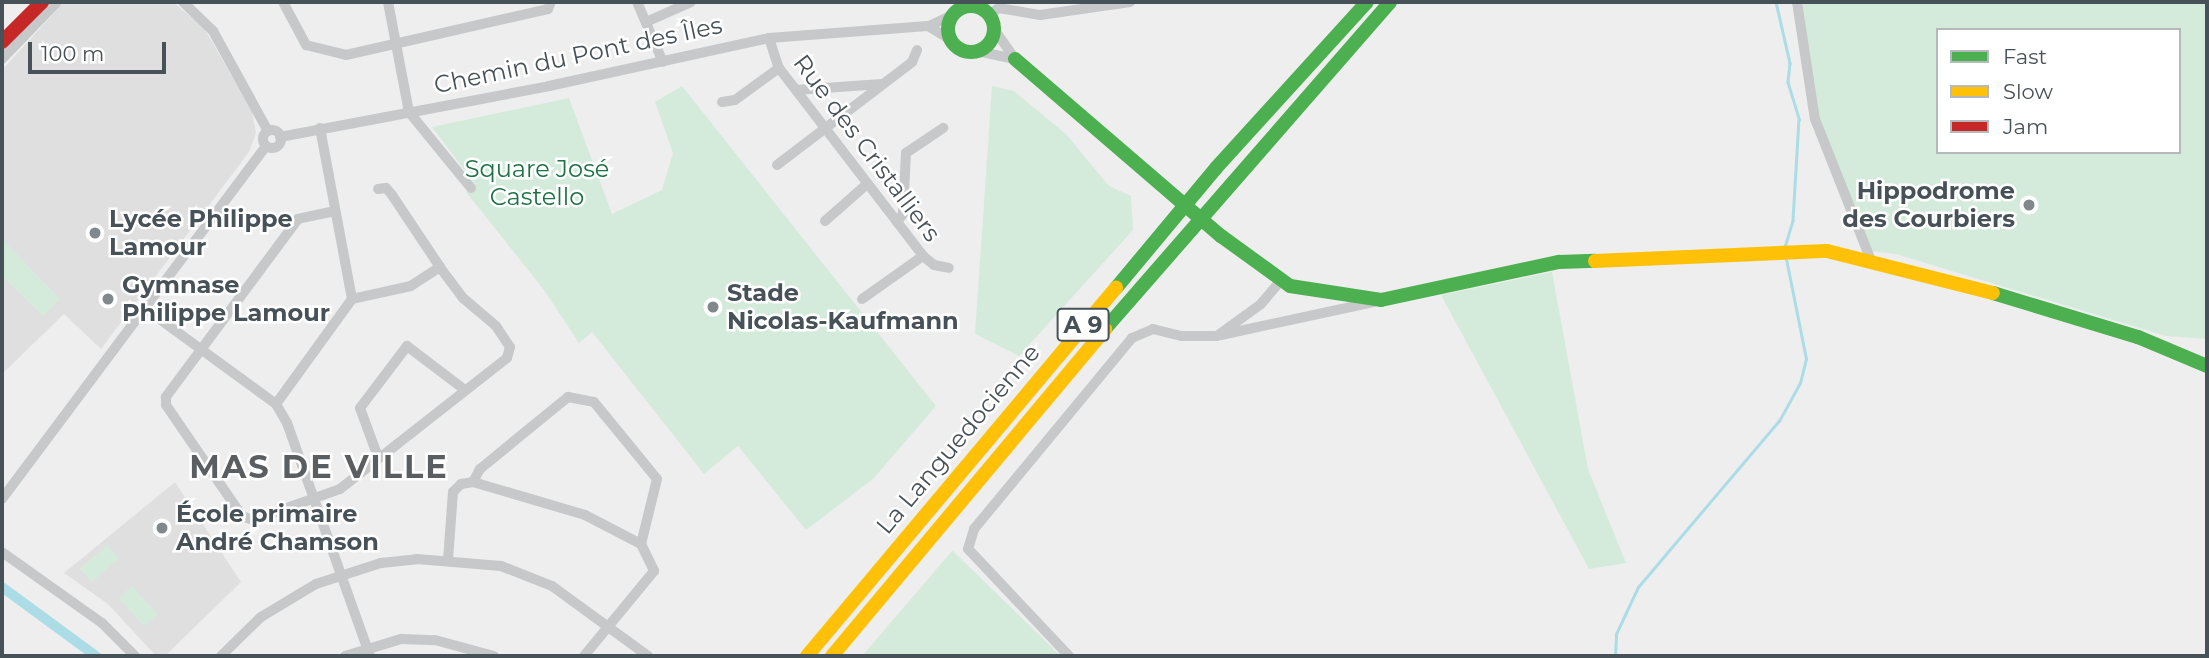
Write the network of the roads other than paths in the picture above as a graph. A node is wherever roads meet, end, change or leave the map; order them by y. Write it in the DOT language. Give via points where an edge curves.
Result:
graph roads {
  1 [pos="42,2"];
  2 [pos="57,2"];
  3 [pos="183,2"];
  4 [pos="283,2"];
  5 [pos="388,2"];
  6 [pos="551,2"];
  7 [pos="638,2"];
  8 [pos="691,2"];
  9 [pos="1130,2"];
  10 [pos="1367,2"];
  11 [pos="1390,2"];
  12 [pos="1797,2"];
  13 [pos="955,9"];
  14 [pos="986,9"];
  15 [pos="646,22"];
  16 [pos="928,26"];
  17 [pos="995,30"];
  18 [pos="769,38"];
  19 [pos="950,39"];
  20 [pos="2,42"];
  21 [pos="396,47"];
  22 [pos="917,50"];
  23 [pos="977,51"];
  24 [pos="2,59"];
  25 [pos="1015,59"];
  26 [pos="663,62"];
  27 [pos="779,68"];
  28 [pos="883,84"];
  29 [pos="796,90"];
  30 [pos="723,102"];
  31 [pos="409,112"];
  32 [pos="320,128"];
  33 [pos="825,128"];
  34 [pos="943,128"];
  35 [pos="268,131"];
  36 [pos="280,137"];
  37 [pos="266,146"];
  38 [pos="777,165"];
  39 [pos="867,184"];
  40 [pos="471,188"];
  41 [pos="378,189"];
  42 [pos="335,211"];
  43 [pos="825,221"];
  44 [pos="897,222"];
  45 [pos="923,256"];
  46 [pos="1870,258"];
  47 [pos="440,267"];
  48 [pos="949,268"];
  49 [pos="1281,280"];
  50 [pos="352,299"];
  51 [pos="862,299"];
  52 [pos="1381,300"];
  53 [pos="143,307"];
  54 [pos="1217,336"];
  55 [pos="201,351"];
  56 [pos="2207,366"];
  57 [pos="465,390"];
  58 [pos="276,404"];
  59 [pos="378,457"];
  60 [pos="473,482"];
  61 [pos="315,498"];
  62 [pos="2,499"];
  63 [pos="641,544"];
  64 [pos="2,552"];
  65 [pos="449,560"];
  66 [pos="342,573"];
  67 [pos="609,625"];
  68 [pos="368,652"];
  69 [pos="135,656"];
  70 [pos="221,656"];
  71 [pos="345,656"];
  72 [pos="494,656"];
  73 [pos="584,656"];
  74 [pos="648,656"];
  75 [pos="807,656"];
  76 [pos="832,656"];
  77 [pos="1069,656"];
  1 -- 20 [label="main road"];
  2 -- 24 [label="street"];
  3 -- 35 [label="street" via="213,31"];
  4 -- 21 [label="street" via="312,49 346,55"];
  5 -- 21 [label="street"];
  6 -- 21 [label="street" via="548,9"];
  7 -- 15 [label="street"];
  8 -- 15 [label="street"];
  9 -- 14 [label="street" via="1040,15"];
  10 -- 75 [label="main road, La Languedocienne / A 9" via="1216,168"];
  11 -- 76 [label="main road, La Languedocienne / A 9" via="1188,230"];
  12 -- 46 [label="street" via="1815,119"];
  13 -- 14 [label="main road" via="971,5"];
  13 -- 16 [label="street, Chemin du Pont des Îles"];
  13 -- 19 [label="main road" via="948,26"];
  14 -- 17 [label="main road"];
  15 -- 26 [label="street"];
  16 -- 18 [label="street, Chemin du Pont des Îles"];
  16 -- 19 [label="street"];
  17 -- 23 [label="main road" via="988,46"];
  17 -- 25 [label="street"];
  18 -- 26 [label="street, Chemin du Pont des Îles"];
  18 -- 27 [label="street, Rue des Cristalliers"];
  19 -- 23 [label="main road" via="961,50"];
  21 -- 31 [label="street"];
  22 -- 28 [label="street" via="912,62"];
  23 -- 25 [label="street"];
  25 -- 49 [label="main road" via="1221,236"];
  26 -- 31 [label="street, Chemin du Pont des Îles"];
  27 -- 29 [label="street, Rue des Cristalliers"];
  27 -- 30 [label="street" via="735,100"];
  28 -- 29 [label="street"];
  28 -- 33 [label="street"];
  29 -- 33 [label="street, Rue des Cristalliers"];
  31 -- 32 [label="street, Chemin du Pont des Îles"];
  31 -- 40 [label="street"];
  32 -- 36 [label="street, Chemin du Pont des Îles"];
  32 -- 42 [label="street"];
  33 -- 38 [label="street"];
  33 -- 39 [label="street, Rue des Cristalliers"];
  34 -- 44 [label="street" via="905,153 903,214"];
  35 -- 36 [label="street"];
  35 -- 37 [label="street, Chemin du Pont des Îles" via="263,139"];
  36 -- 37 [label="street, Chemin du Pont des Îles" via="277,146"];
  37 -- 53 [label="street, Chemin du Pont des Îles"];
  39 -- 43 [label="street"];
  39 -- 44 [label="street, Rue des Cristalliers"];
  41 -- 47 [label="street" via="386,188 392,195"];
  42 -- 50 [label="street"];
  42 -- 55 [label="street" via="298,219"];
  44 -- 45 [label="street, Rue des Cristalliers"];
  45 -- 48 [label="street, Rue des Cristalliers" via="934,265"];
  45 -- 51 [label="street"];
  46 -- 52 [label="main road" via="1780,252 1559,262"];
  46 -- 56 [label="main road" via="2138,337"];
  47 -- 50 [label="street" via="411,286"];
  47 -- 57 [label="street" via="510,347 507,358"];
  49 -- 52 [label="main road" via="1290,286"];
  49 -- 54 [label="street" via="1261,304"];
  50 -- 58 [label="street"];
  52 -- 54 [label="street"];
  53 -- 55 [label="street"];
  53 -- 62 [label="street, Chemin du Pont des Îles"];
  54 -- 77 [label="street" via="1182,337 1153,329 1132,338 974,529 968,549"];
  55 -- 58 [label="street"];
  55 -- 61 [label="street" via="166,397 166,405 242,516 253,520"];
  57 -- 59 [label="street"];
  57 -- 59 [label="street" via="407,346 360,408"];
  58 -- 61 [label="street"];
  59 -- 61 [label="street" via="340,489"];
  60 -- 63 [label="street" via="585,515"];
  60 -- 63 [label="street" via="480,469 568,397 587,400 657,479"];
  60 -- 65 [label="street" via="461,484 453,492"];
  61 -- 66 [label="street"];
  63 -- 67 [label="street" via="654,571"];
  64 -- 69 [label="street" via="102,623"];
  65 -- 66 [label="street" via="381,563"];
  65 -- 67 [label="street" via="501,566 552,586"];
  66 -- 68 [label="street"];
  66 -- 70 [label="street" via="268,612"];
  67 -- 73 [label="street"];
  67 -- 74 [label="street"];
  68 -- 71 [label="street"];
  68 -- 72 [label="street" via="401,639 435,640"];
}
